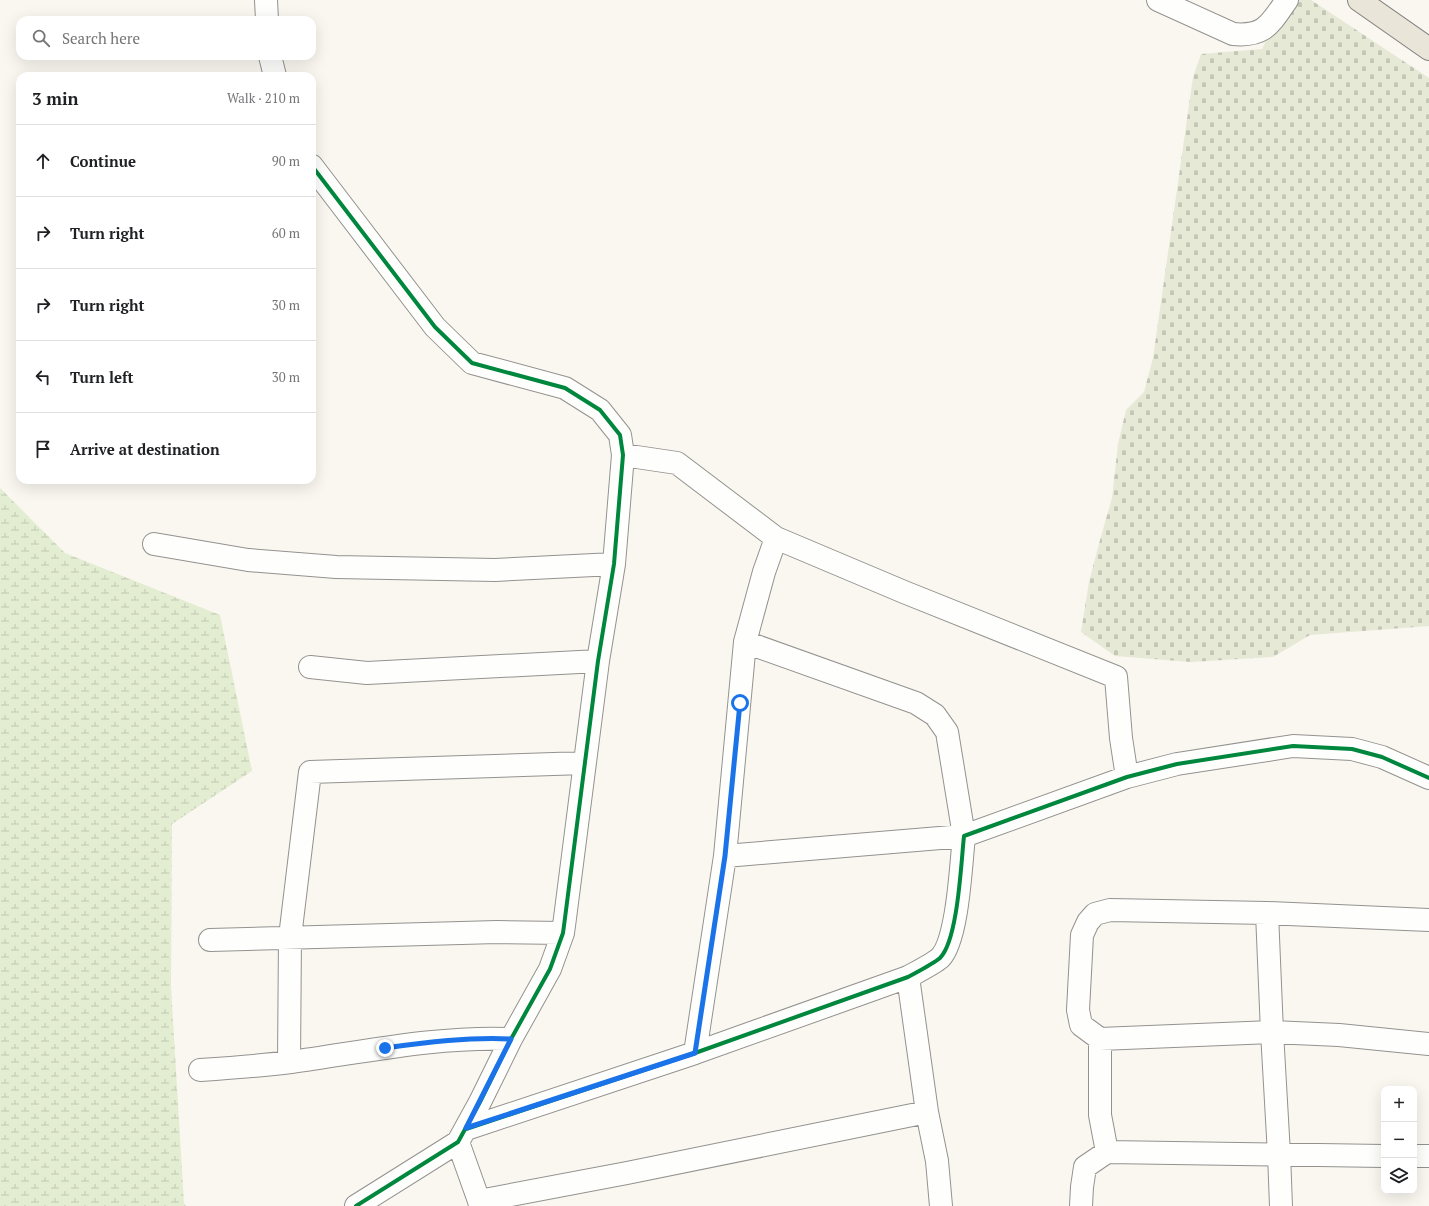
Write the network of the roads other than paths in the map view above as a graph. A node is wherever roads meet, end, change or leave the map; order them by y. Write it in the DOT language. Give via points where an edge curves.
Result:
graph roads {
  1 [pos="266,0"];
  2 [pos="1158,0"];
  3 [pos="1287,0"];
  4 [pos="1359,0"];
  5 [pos="267,16"];
  6 [pos="1429,49"];
  7 [pos="271,60"];
  8 [pos="274,72"];
  9 [pos="316,171"];
  10 [pos="623,455"];
  11 [pos="776,538"];
  12 [pos="154,544"];
  13 [pos="614,564"];
  14 [pos="745,642"];
  15 [pos="598,662"];
  16 [pos="310,667"];
  17 [pos="584,763"];
  18 [pos="1127,777"];
  19 [pos="1429,778"];
  20 [pos="964,836"];
  21 [pos="725,856"];
  22 [pos="1267,913"];
  23 [pos="1429,920"];
  24 [pos="563,933"];
  25 [pos="290,937"];
  26 [pos="210,940"];
  27 [pos="908,977"];
  28 [pos="1272,1032"];
  29 [pos="511,1039"];
  30 [pos="1100,1039"];
  31 [pos="1429,1044"];
  32 [pos="695,1053"];
  33 [pos="289,1062"];
  34 [pos="200,1070"];
  35 [pos="926,1112"];
  36 [pos="462,1135"];
  37 [pos="1107,1152"];
  38 [pos="1279,1154"];
  39 [pos="1381,1156"];
  40 [pos="1417,1156"];
  41 [pos="1429,1156"];
  42 [pos="479,1203"];
  43 [pos="356,1206"];
  44 [pos="942,1206"];
  45 [pos="1081,1206"];
  46 [pos="1281,1206"];
  1 -- 5 [label="street"];
  2 -- 3 [label="street" via="1233,34 1246,35 1268,26"];
  4 -- 6 [label="main road"];
  7 -- 8 [label="street"];
  9 -- 10 [label="street" via="435,327 472,364 565,388 600,410 620,435"];
  10 -- 11 [label="street" via="677,462"];
  10 -- 13 [label="street"];
  11 -- 14 [label="street"];
  11 -- 18 [label="street" via="1116,677"];
  12 -- 13 [label="street" via="248,560 336,567 495,570"];
  13 -- 15 [label="street"];
  14 -- 20 [label="street" via="916,703 935,715 947,732"];
  14 -- 21 [label="street"];
  15 -- 16 [label="street" via="367,673"];
  15 -- 17 [label="street"];
  17 -- 24 [label="street"];
  17 -- 25 [label="street" via="310,772"];
  18 -- 19 [label="street" via="1177,764 1293,746 1352,749 1382,757"];
  18 -- 20 [label="street"];
  20 -- 21 [label="street"];
  20 -- 27 [label="street" via="955,920 950,940 940,958"];
  21 -- 32 [label="street"];
  22 -- 23 [label="street"];
  22 -- 28 [label="street"];
  22 -- 30 [label="street" via="1110,910 1095,914 1082,935 1078,1010 1081,1025"];
  24 -- 25 [label="street"];
  24 -- 29 [label="street" via="550,969"];
  25 -- 26 [label="street"];
  25 -- 33 [label="street"];
  27 -- 32 [label="street"];
  27 -- 35 [label="street"];
  28 -- 30 [label="street"];
  28 -- 31 [label="street" via="1339,1035"];
  28 -- 38 [label="street"];
  29 -- 33 [label="street" via="480,1038 412,1044"];
  29 -- 36 [label="street"];
  30 -- 37 [label="street" via="1100,1114"];
  32 -- 36 [label="street"];
  33 -- 34 [label="street"];
  35 -- 42 [label="street"];
  35 -- 44 [label="street" via="937,1161"];
  36 -- 42 [label="street"];
  36 -- 43 [label="street"];
  37 -- 38 [label="street"];
  37 -- 45 [label="street" via="1085,1167"];
  38 -- 39 [label="street"];
  38 -- 46 [label="street"];
  40 -- 41 [label="street"];
}
